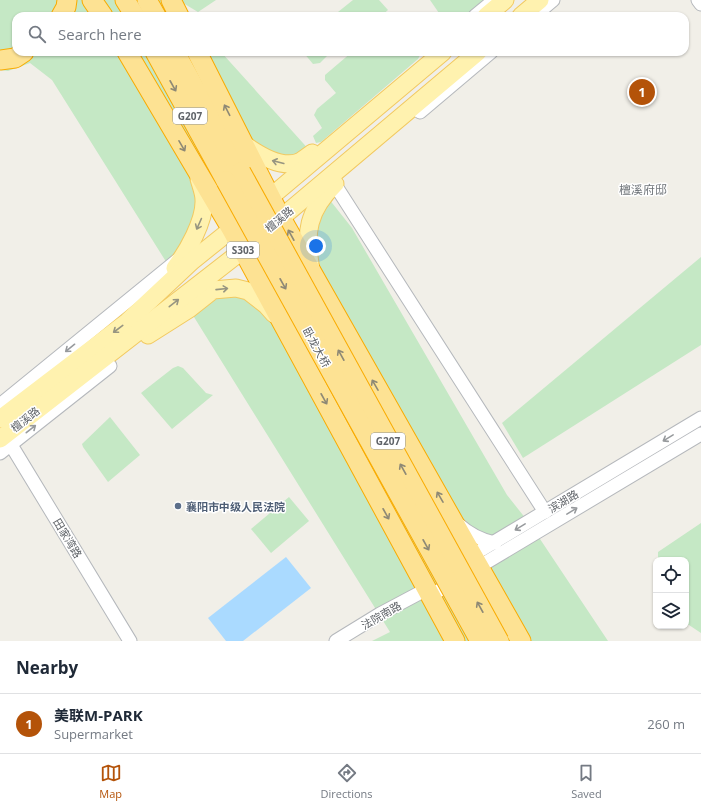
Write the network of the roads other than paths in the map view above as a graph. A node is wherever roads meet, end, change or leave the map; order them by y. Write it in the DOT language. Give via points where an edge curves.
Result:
graph roads {
  1 [pos="67,0"];
  2 [pos="92,0"];
  3 [pos="125,0"];
  4 [pos="147,0"];
  5 [pos="171,0"];
  6 [pos="495,0"];
  7 [pos="505,0"];
  8 [pos="540,0"];
  9 [pos="553,0"];
  10 [pos="698,0"];
  11 [pos="701,4"];
  12 [pos="63,12"];
  13 [pos="100,12"];
  14 [pos="132,12"];
  15 [pos="154,12"];
  16 [pos="177,12"];
  17 [pos="481,12"];
  18 [pos="491,12"];
  19 [pos="526,12"];
  20 [pos="539,12"];
  21 [pos="18,56"];
  22 [pos="129,56"];
  23 [pos="157,56"];
  24 [pos="177,56"];
  25 [pos="199,56"];
  26 [pos="427,56"];
  27 [pos="438,56"];
  28 [pos="473,56"];
  29 [pos="486,56"];
  30 [pos="0,60"];
  31 [pos="377,107"];
  32 [pos="356,116"];
  33 [pos="391,125"];
  34 [pos="245,145"];
  35 [pos="381,145"];
  36 [pos="198,173"];
  37 [pos="332,180"];
  38 [pos="270,197"];
  39 [pos="281,218"];
  40 [pos="232,230"];
  41 [pos="242,250"];
  42 [pos="187,252"];
  43 [pos="312,273"];
  44 [pos="134,315"];
  45 [pos="286,330"];
  46 [pos="110,366"];
  47 [pos="83,374"];
  48 [pos="0,405"];
  49 [pos="701,418"];
  50 [pos="0,419"];
  51 [pos="701,434"];
  52 [pos="5,440"];
  53 [pos="0,453"];
  54 [pos="545,512"];
  55 [pos="453,521"];
  56 [pos="497,548"];
  57 [pos="476,561"];
  58 [pos="427,589"];
  59 [pos="496,596"];
  60 [pos="130,641"];
  61 [pos="336,641"];
  62 [pos="456,641"];
  63 [pos="480,641"];
  64 [pos="499,641"];
  65 [pos="521,641"];
  1 -- 12 [label="highway"];
  2 -- 13 [label="highway"];
  3 -- 14 [label="highway"];
  4 -- 15 [label="highway"];
  5 -- 16 [label="highway"];
  6 -- 17 [label="street"];
  7 -- 18 [label="main road"];
  8 -- 19 [label="main road"];
  9 -- 20 [label="street"];
  10 -- 11 [label="street"];
  21 -- 30 [label="highway"];
  22 -- 36 [label="highway, one-way"];
  23 -- 63 [label="highway, 卧龙大桥 / G207, one-way, bridge"];
  64 -- 24 [label="highway, 卧龙大桥 / G207, one-way, bridge"];
  34 -- 25 [label="highway, one-way"];
  26 -- 32 [label="street"];
  27 -- 31 [label="main road, 檀溪路 / S303"];
  28 -- 33 [label="main road, 檀溪路 / S303"];
  29 -- 35 [label="street"];
  31 -- 32 [label="main road"];
  31 -- 38 [label="main road, 檀溪路 / S303"];
  32 -- 34 [label="main road, one-way" via="299,162 286,164 273,161 258,155"];
  33 -- 35 [label="main road"];
  33 -- 37 [label="main road, 檀溪路 / S303"];
  34 -- 38 [label="highway"];
  35 -- 37 [label="main road"];
  36 -- 40 [label="highway"];
  36 -- 42 [label="main road, one-way" via="204,198 204,212"];
  37 -- 39 [label="main road, 檀溪路 / S303"];
  37 -- 43 [label="main road" via="314,209 309,226 307,249"];
  37 -- 54 [label="street"];
  38 -- 39 [label="highway"];
  38 -- 40 [label="main road, 檀溪路 / S303"];
  39 -- 41 [label="main road, 檀溪路 / S303"];
  43 -- 39 [label="highway, one-way"];
  40 -- 41 [label="highway"];
  40 -- 44 [label="main road, 檀溪路 / S303" via="192,261"];
  41 -- 45 [label="highway"];
  47 -- 41 [label="main road, 檀溪路 / S303, one-way"];
  42 -- 44 [label="main road"];
  42 -- 48 [label="street, one-way"];
  55 -- 43 [label="highway, one-way"];
  44 -- 50 [label="main road, 檀溪路 / S303, one-way"];
  46 -- 45 [label="main road, one-way" via="213,290 248,290 266,305"];
  45 -- 58 [label="highway, one-way"];
  46 -- 47 [label="main road"];
  52 -- 46 [label="street, one-way"];
  47 -- 52 [label="main road, 檀溪路 / S303"];
  49 -- 54 [label="street, 滨湖路, one-way"];
  56 -- 51 [label="street, 滨湖路, one-way"];
  52 -- 53 [label="street"];
  52 -- 60 [label="street, 田家湾路"];
  54 -- 56 [label="street, 滨湖路, one-way"];
  55 -- 56 [label="street" via="473,536"];
  55 -- 57 [label="highway"];
  56 -- 57 [label="street, 滨湖路"];
  56 -- 59 [label="street" via="492,574"];
  57 -- 58 [label="street, 滨湖路"];
  57 -- 59 [label="highway"];
  58 -- 61 [label="street, 法院南路"];
  58 -- 62 [label="highway"];
  59 -- 65 [label="highway"];
}
